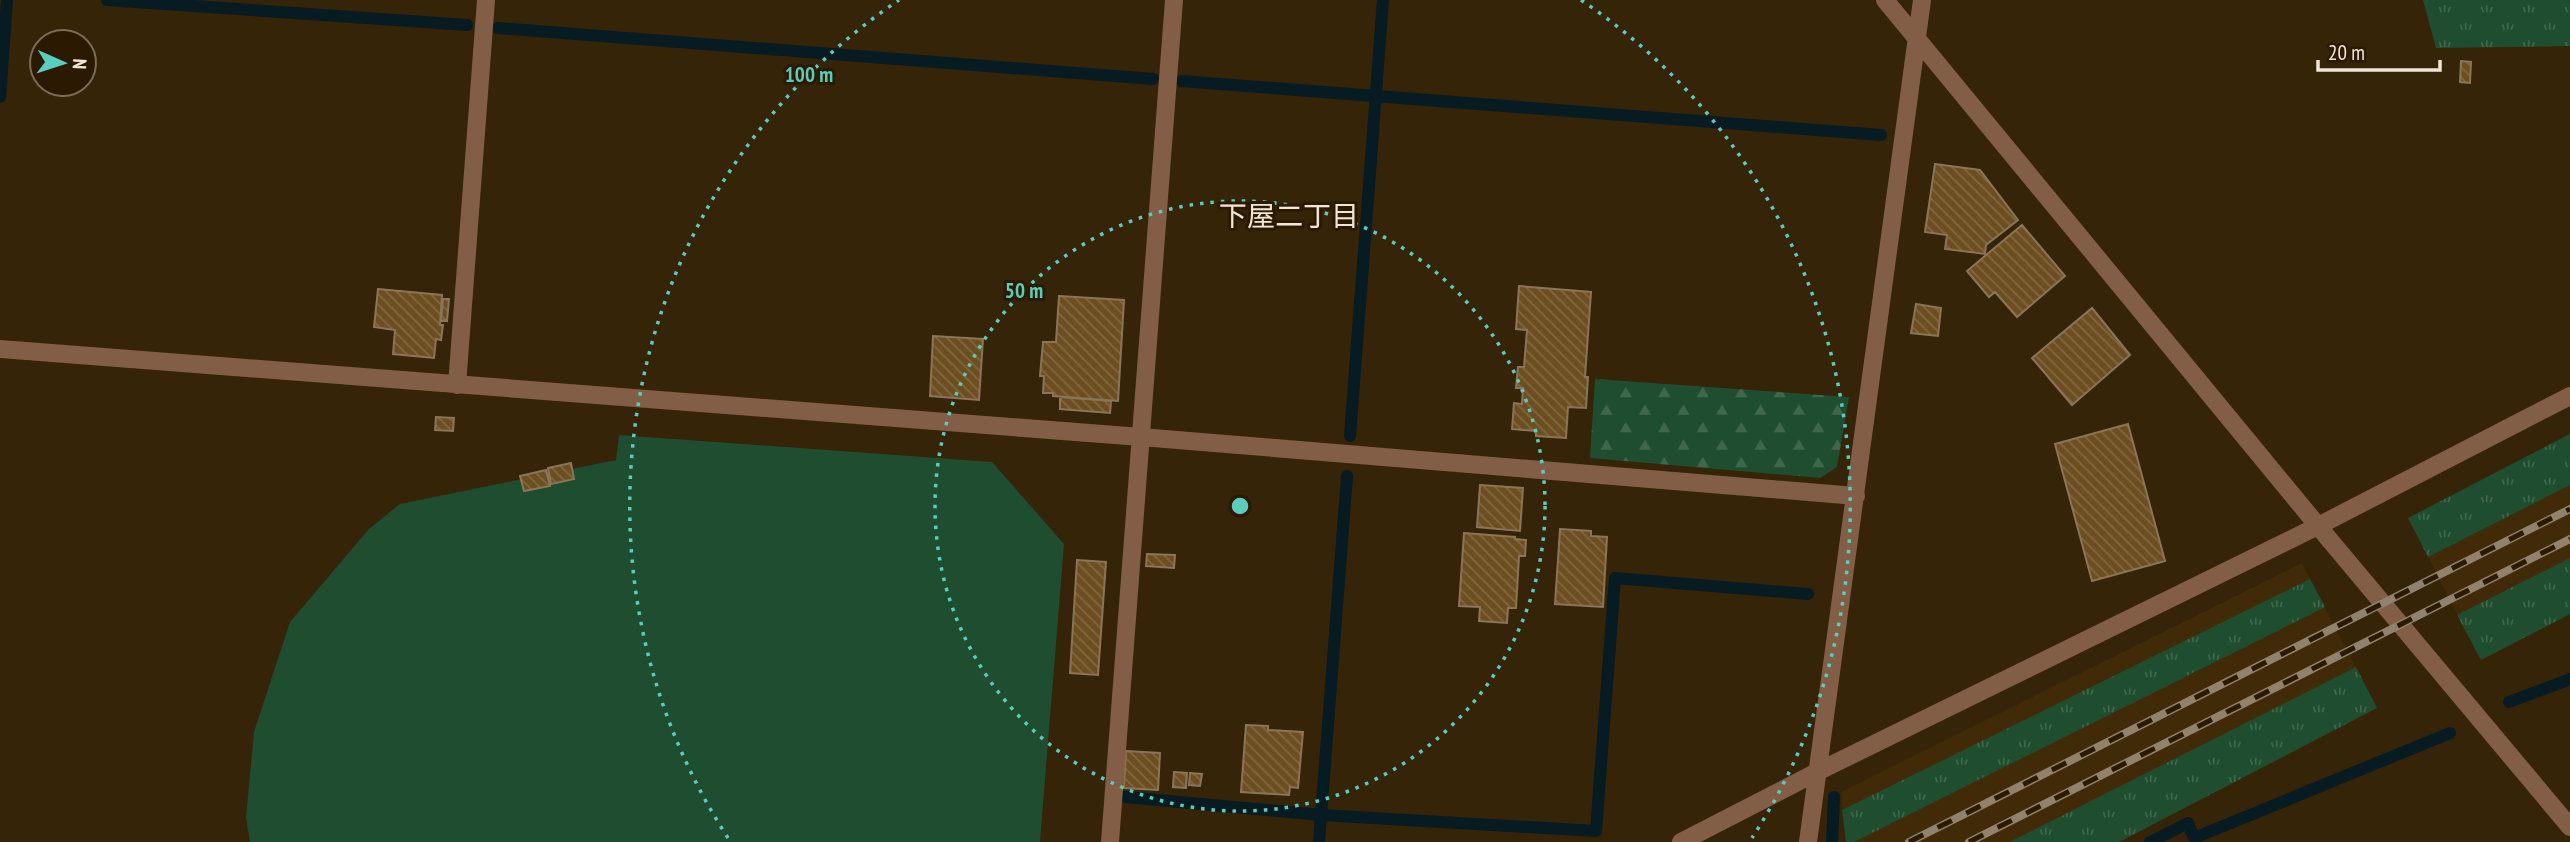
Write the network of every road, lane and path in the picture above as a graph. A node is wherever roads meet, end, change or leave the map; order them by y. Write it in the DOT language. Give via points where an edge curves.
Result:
graph roads {
  1 [pos="486,0"];
  2 [pos="1174,0"];
  3 [pos="1885,0"];
  4 [pos="1922,0"];
  5 [pos="1916,37"];
  6 [pos="0,349"];
  7 [pos="457,385"];
  8 [pos="2570,396"];
  9 [pos="1141,437"];
  10 [pos="1856,496"];
  11 [pos="2318,526"];
  12 [pos="1819,771"];
  13 [pos="2570,827"];
  14 [pos="1110,842"];
  15 [pos="1681,842"];
  16 [pos="1808,842"];
  1 -- 7 [label="street"];
  2 -- 9 [label="street"];
  3 -- 5 [label="street"];
  4 -- 5 [label="street"];
  5 -- 10 [label="street"];
  5 -- 11 [label="street"];
  6 -- 7 [label="street"];
  7 -- 9 [label="street"];
  8 -- 11 [label="street"];
  9 -- 10 [label="street"];
  9 -- 14 [label="street"];
  10 -- 12 [label="street"];
  11 -- 12 [label="street"];
  11 -- 13 [label="street"];
  12 -- 15 [label="street"];
  12 -- 16 [label="street"];
}
